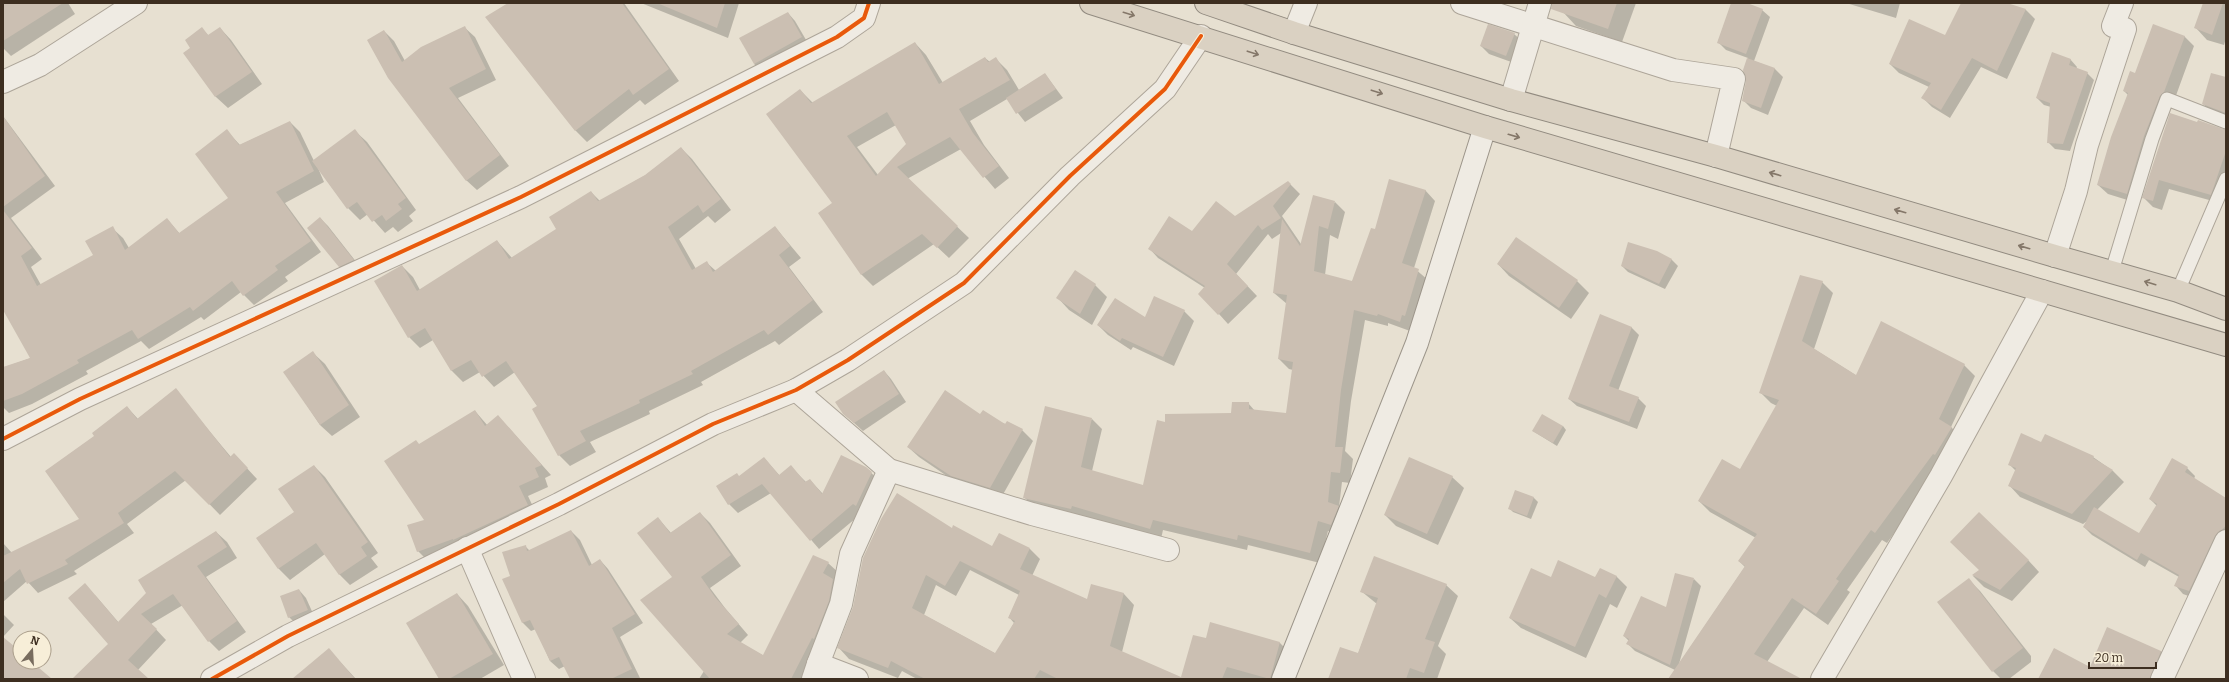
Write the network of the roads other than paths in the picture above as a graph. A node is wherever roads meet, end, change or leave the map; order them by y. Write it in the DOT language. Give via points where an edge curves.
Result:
graph roads {
  1 [pos="136,3"];
  2 [pos="869,3"];
  3 [pos="1091,3"];
  4 [pos="1206,3"];
  5 [pos="1306,3"];
  6 [pos="1462,3"];
  7 [pos="1540,3"];
  8 [pos="2122,3"];
  9 [pos="1533,25"];
  10 [pos="1294,33"];
  11 [pos="1202,36"];
  12 [pos="3,82"];
  13 [pos="1511,100"];
  14 [pos="2226,122"];
  15 [pos="1485,127"];
  16 [pos="1716,156"];
  17 [pos="2226,179"];
  18 [pos="2055,256"];
  19 [pos="2112,271"];
  20 [pos="2042,291"];
  21 [pos="2178,291"];
  22 [pos="2223,306"];
  23 [pos="2226,345"];
  24 [pos="796,390"];
  25 [pos="3,439"];
  26 [pos="889,470"];
  27 [pos="2226,541"];
  28 [pos="467,548"];
  29 [pos="1168,550"];
  30 [pos="815,672"];
  31 [pos="212,679"];
  32 [pos="524,679"];
  33 [pos="857,679"];
  34 [pos="1283,679"];
  35 [pos="1822,679"];
  36 [pos="2162,679"];
  1 -- 12 [label="street" via="40,65"];
  2 -- 25 [label="street" via="864,18 837,37 521,197 80,399"];
  3 -- 11 [label="highway, one-way"];
  4 -- 10 [label="highway"];
  5 -- 10 [label="street"];
  6 -- 9 [label="street"];
  7 -- 9 [label="street"];
  8 -- 18 [label="street" via="2119,27 2076,191"];
  9 -- 13 [label="street"];
  9 -- 16 [label="street" via="1672,70 1734,78"];
  10 -- 13 [label="highway"];
  11 -- 15 [label="highway, one-way"];
  11 -- 24 [label="street" via="1165,89 1070,176 964,283 848,360"];
  13 -- 16 [label="highway"];
  14 -- 19 [label="lane" via="2167,99 2152,139"];
  15 -- 20 [label="highway, one-way"];
  15 -- 34 [label="street" via="1417,343"];
  18 -- 16 [label="highway, one-way"];
  17 -- 21 [label="lane"];
  18 -- 19 [label="highway"];
  21 -- 19 [label="highway, one-way"];
  20 -- 23 [label="highway"];
  20 -- 35 [label="street" via="1941,476"];
  21 -- 22 [label="highway"];
  24 -- 26 [label="street"];
  24 -- 28 [label="street" via="712,424 559,504"];
  26 -- 29 [label="street" via="1032,514"];
  26 -- 30 [label="street" via="851,554 841,604"];
  27 -- 36 [label="street"];
  28 -- 31 [label="street" via="288,636"];
  28 -- 32 [label="street"];
  30 -- 33 [label="street"];
}
